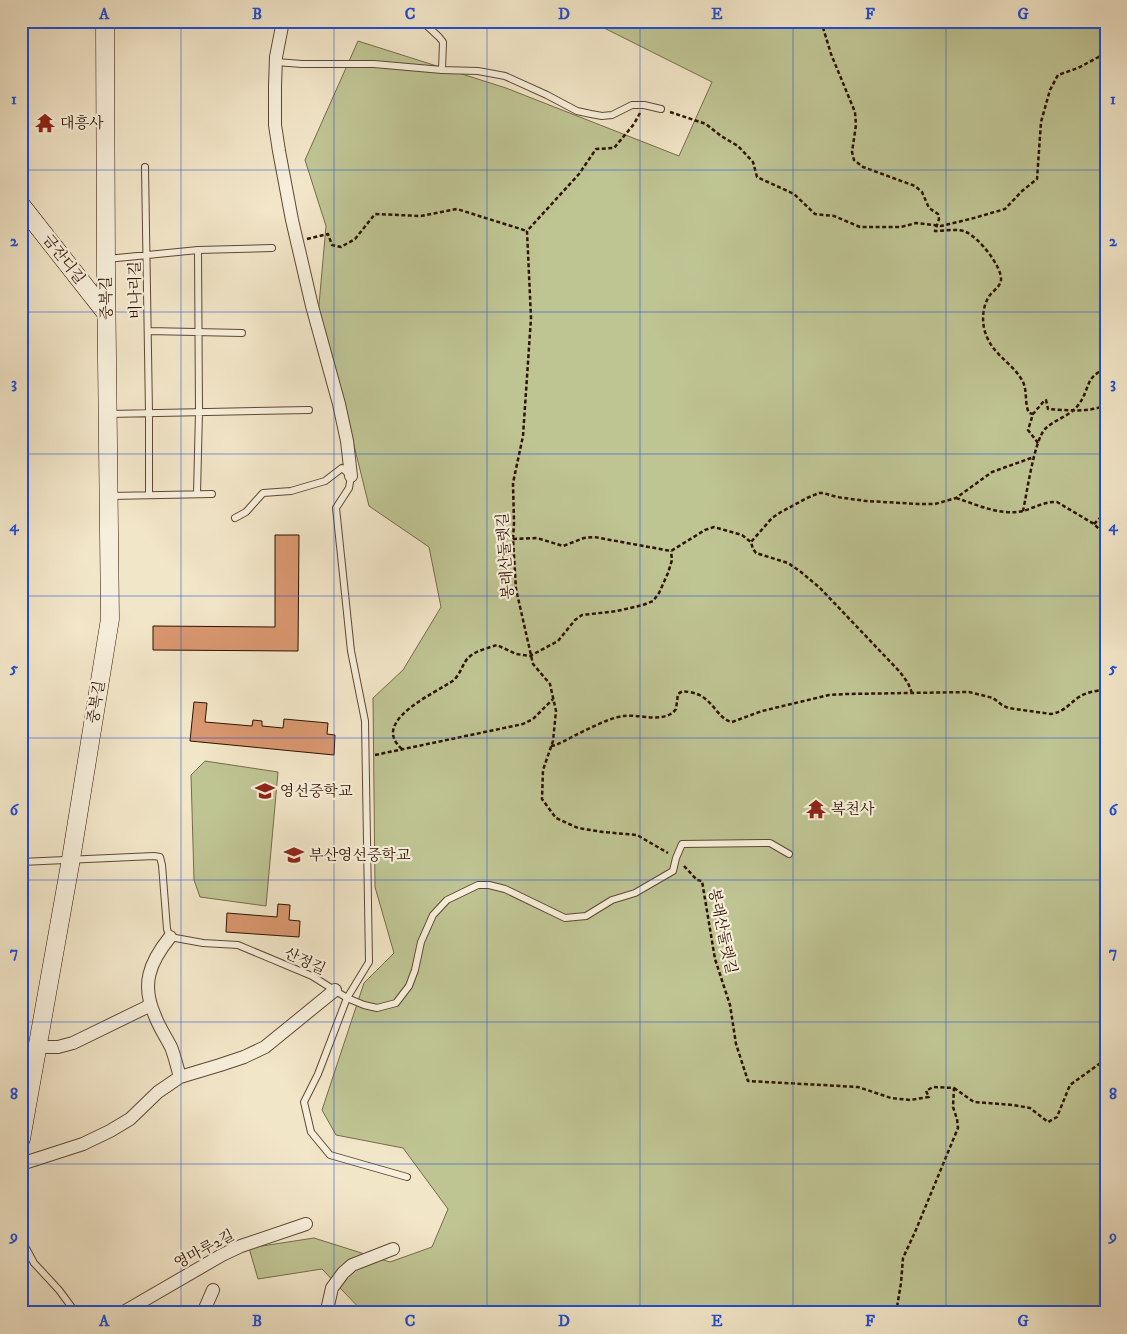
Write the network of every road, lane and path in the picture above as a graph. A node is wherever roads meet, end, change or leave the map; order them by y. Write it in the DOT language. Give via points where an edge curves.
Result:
graph roads {
  1 [pos="105,21"];
  2 [pos="283,21"];
  3 [pos="417,21"];
  4 [pos="821,21"];
  5 [pos="1106,53"];
  6 [pos="276,62"];
  7 [pos="442,70"];
  8 [pos="644,105"];
  9 [pos="661,109"];
  10 [pos="145,167"];
  11 [pos="21,205"];
  12 [pos="937,226"];
  13 [pos="527,231"];
  14 [pos="297,242"];
  15 [pos="272,248"];
  16 [pos="198,250"];
  17 [pos="147,256"];
  18 [pos="106,259"];
  19 [pos="106,312"];
  20 [pos="148,331"];
  21 [pos="198,332"];
  22 [pos="242,333"];
  23 [pos="1106,369"];
  24 [pos="1106,405"];
  25 [pos="309,410"];
  26 [pos="1074,410"];
  27 [pos="199,412"];
  28 [pos="149,413"];
  29 [pos="108,414"];
  30 [pos="1033,414"];
  31 [pos="1038,443"];
  32 [pos="1034,457"];
  33 [pos="351,476"];
  34 [pos="198,494"];
  35 [pos="212,494"];
  36 [pos="149,495"];
  37 [pos="108,496"];
  38 [pos="956,498"];
  39 [pos="1023,511"];
  40 [pos="1106,512"];
  41 [pos="235,518"];
  42 [pos="1094,524"];
  43 [pos="1106,536"];
  44 [pos="513,539"];
  45 [pos="751,542"];
  46 [pos="671,551"];
  47 [pos="531,656"];
  48 [pos="1106,688"];
  49 [pos="912,693"];
  50 [pos="553,699"];
  51 [pos="551,746"];
  52 [pos="402,749"];
  53 [pos="366,757"];
  54 [pos="789,854"];
  55 [pos="676,858"];
  56 [pos="71,859"];
  57 [pos="21,862"];
  58 [pos="170,937"];
  59 [pos="335,990"];
  60 [pos="347,998"];
  61 [pos="151,1005"];
  62 [pos="38,1047"];
  63 [pos="1106,1059"];
  64 [pos="180,1077"];
  65 [pos="954,1088"];
  66 [pos="21,1139"];
  67 [pos="21,1164"];
  68 [pos="407,1177"];
  69 [pos="306,1224"];
  70 [pos="21,1239"];
  71 [pos="393,1250"];
  72 [pos="213,1290"];
  73 [pos="76,1313"];
  74 [pos="122,1313"];
  75 [pos="203,1313"];
  76 [pos="328,1313"];
  77 [pos="896,1313"];
  1 -- 18 [label="street, 중복길"];
  2 -- 6 [label="street"];
  3 -- 7 [label="lane" via="424,23 443,42"];
  4 -- 12 [label="path" via="855,112 854,160 863,167 915,186 922,192 929,208 938,214"];
  5 -- 12 [label="path" via="1058,76 1050,90 1041,122 1037,179 1005,209"];
  6 -- 7 [label="lane" via="374,64"];
  6 -- 14 [label="street" via="278,151"];
  7 -- 8 [label="lane" via="505,76 577,111 602,116 612,115 632,105"];
  8 -- 9 [label="lane"];
  8 -- 13 [label="path" via="634,124 614,148 596,149 579,174"];
  9 -- 12 [label="path" via="706,124 747,154 757,177 794,194 815,214 834,216 860,227 901,227 916,223"];
  10 -- 17 [label="lane, 비나리길"];
  11 -- 19 [label="street, 금잔디길"];
  12 -- 30 [label="path" via="936,231 962,231 971,235 997,265 1001,281 984,308 988,342 1022,381 1027,408"];
  13 -- 14 [label="path" via="457,209 421,216 375,214 355,239 341,247 332,245 328,234"];
  13 -- 44 [label="path, 봉래산둘렛길" via="531,318 523,436 513,483"];
  14 -- 33 [label="street" via="348,442"];
  15 -- 16 [label="lane, 중복길"];
  16 -- 17 [label="lane, 중복길"];
  16 -- 21 [label="lane"];
  17 -- 18 [label="lane, 중복길"];
  17 -- 20 [label="lane, 비나리길"];
  18 -- 19 [label="street, 중복길"];
  19 -- 29 [label="street, 중복길"];
  20 -- 21 [label="lane"];
  20 -- 28 [label="lane, 비나리길"];
  21 -- 22 [label="lane"];
  21 -- 27 [label="lane"];
  23 -- 26 [label="path" via="1093,375"];
  24 -- 26 [label="path"];
  25 -- 27 [label="lane"];
  26 -- 30 [label="path" via="1048,409 1046,400"];
  26 -- 31 [label="path" via="1044,431"];
  27 -- 28 [label="lane"];
  27 -- 34 [label="lane"];
  28 -- 29 [label="lane"];
  28 -- 36 [label="lane, 비나리길"];
  29 -- 37 [label="street, 중복길"];
  30 -- 31 [label="path" via="1028,430"];
  31 -- 32 [label="path"];
  32 -- 38 [label="path" via="992,472"];
  32 -- 39 [label="path"];
  33 -- 41 [label="lane" via="342,468 325,481 291,492 263,493 246,512"];
  33 -- 53 [label="lane" via="349,488 336,508 351,651 366,721"];
  34 -- 35 [label="lane"];
  34 -- 36 [label="lane"];
  36 -- 37 [label="lane"];
  37 -- 56 [label="street, 중복길" via="110,619"];
  38 -- 39 [label="path" via="1004,513"];
  38 -- 45 [label="path" via="935,504 918,504 866,501 819,493 772,518"];
  39 -- 42 [label="path" via="1052,501"];
  40 -- 42 [label="path"];
  42 -- 43 [label="path"];
  44 -- 46 [label="path" via="537,538 563,546 594,537"];
  44 -- 47 [label="path, 봉래산둘렛길" via="516,589"];
  45 -- 46 [label="path" via="742,535 714,527"];
  45 -- 49 [label="path" via="756,553 788,563 820,588 900,672"];
  46 -- 47 [label="path" via="668,573 653,601 616,611 582,614 558,641"];
  47 -- 50 [label="path, 봉래산둘렛길" via="533,664 550,684"];
  47 -- 52 [label="path" via="516,654 497,645 472,654 454,680 401,715 393,735"];
  48 -- 49 [label="path" via="1084,694 1063,711 1052,714 1008,708 993,698 968,692"];
  49 -- 51 [label="path" via="829,695 762,711 732,722 703,696 681,691 676,709 669,716 622,716"];
  50 -- 51 [label="path, 봉래산둘렛길" via="556,711"];
  50 -- 52 [label="path" via="528,722"];
  51 -- 55 [label="path, 봉래산둘렛길" via="542,770 542,799 556,818 578,828 637,835"];
  52 -- 53 [label="path"];
  53 -- 60 [label="lane" via="369,962"];
  54 -- 55 [label="lane" via="770,843 682,844"];
  55 -- 60 [label="lane, 산정길" via="673,871 635,893 612,900 580,917 565,918 504,889 478,885 447,900 432,915 409,986 396,1003 377,1008"];
  55 -- 65 [label="path, 봉래산둘렛길" via="697,880 702,881 715,959 748,1081 858,1087 890,1098 910,1100 929,1097 926,1091 933,1087"];
  56 -- 57 [label="lane"];
  56 -- 58 [label="lane" via="160,857"];
  56 -- 62 [label="street, 중복길"];
  58 -- 59 [label="lane, 산정길" via="238,946 312,976"];
  58 -- 61 [label="street" via="148,974"];
  59 -- 60 [label="lane, 산정길"];
  59 -- 64 [label="street" via="265,1047"];
  60 -- 68 [label="lane" via="304,1102 311,1132 330,1154"];
  61 -- 62 [label="street" via="73,1043 58,1048"];
  61 -- 64 [label="street" via="172,1050"];
  62 -- 66 [label="street, 중복길"];
  63 -- 65 [label="path" via="1070,1085 1057,1117 1048,1122 1030,1108 974,1102"];
  64 -- 67 [label="street" via="110,1131 83,1144"];
  65 -- 77 [label="path" via="958,1128 903,1258"];
  69 -- 74 [label="street, 영마루2길" via="234,1249"];
  70 -- 73 [label="lane" via="34,1263"];
  71 -- 76 [label="street" via="352,1265 332,1288"];
  72 -- 75 [label="street"];
}
